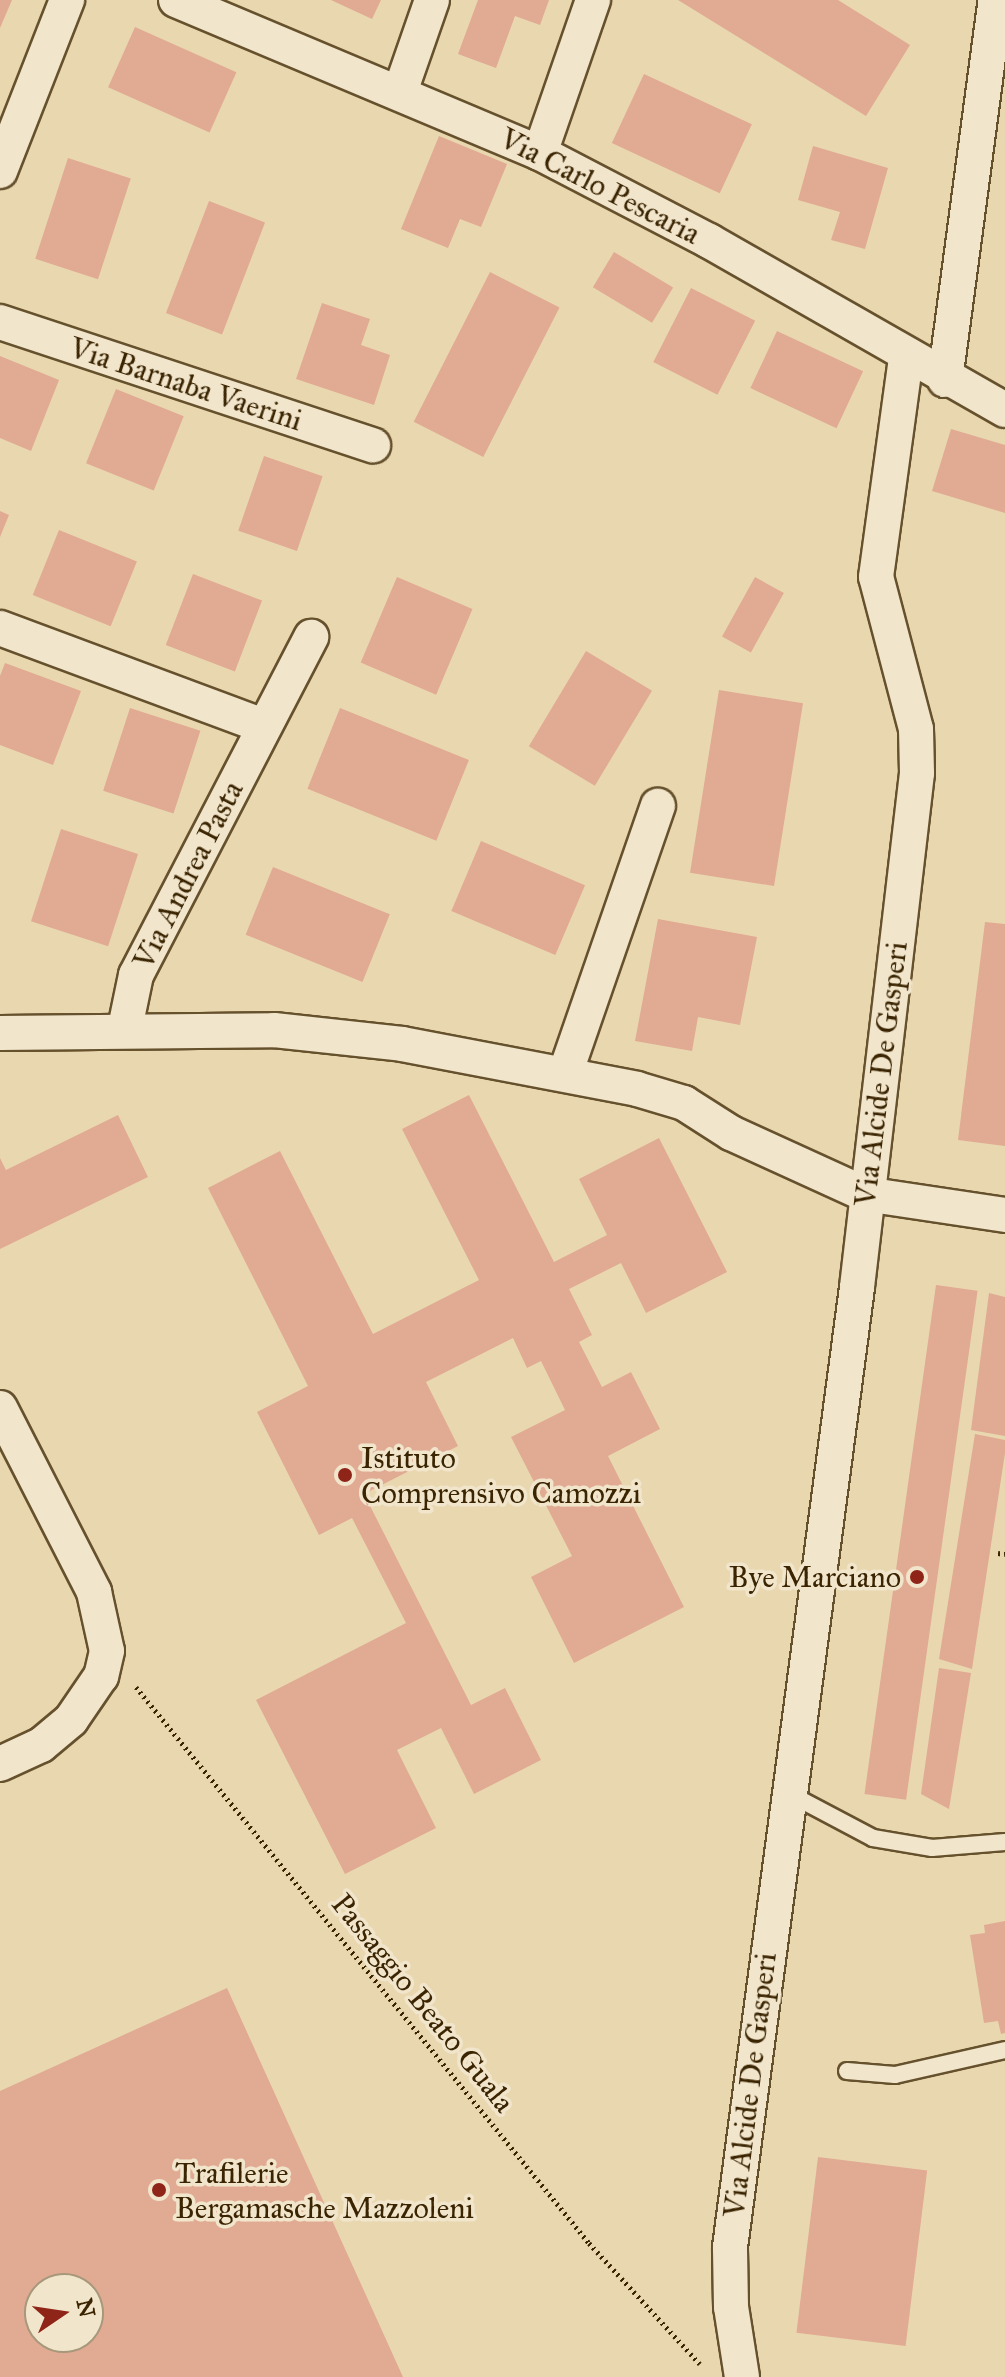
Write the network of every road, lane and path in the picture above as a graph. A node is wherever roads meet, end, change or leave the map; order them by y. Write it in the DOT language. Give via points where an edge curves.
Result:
graph roads {
  1 [pos="67,0"];
  2 [pos="176,0"];
  3 [pos="432,0"];
  4 [pos="593,0"];
  5 [pos="996,0"];
  6 [pos="400,92"];
  7 [pos="991,137"];
  8 [pos="540,153"];
  9 [pos="0,171"];
  10 [pos="0,322"];
  11 [pos="906,358"];
  12 [pos="945,380"];
  13 [pos="1005,410"];
  14 [pos="373,445"];
  15 [pos="0,628"];
  16 [pos="311,637"];
  17 [pos="263,726"];
  18 [pos="658,806"];
  19 [pos="125,1028"];
  20 [pos="0,1033"];
  21 [pos="565,1074"];
  22 [pos="865,1194"];
  23 [pos="1005,1215"];
  24 [pos="0,1408"];
  25 [pos="998,1553"];
  26 [pos="1005,1554"];
  27 [pos="107,1651"];
  28 [pos="0,1764"];
  29 [pos="788,1793"];
  30 [pos="1005,1842"];
  31 [pos="1005,2050"];
  32 [pos="847,2071"];
  33 [pos="702,2366"];
  34 [pos="742,2377"];
  1 -- 9 [label="street"];
  2 -- 6 [label="street, Via Carlo Pescaria"];
  3 -- 6 [label="street"];
  4 -- 8 [label="street"];
  5 -- 7 [label="street"];
  6 -- 8 [label="street, Via Carlo Pescaria"];
  7 -- 12 [label="street"];
  8 -- 11 [label="street, Via Carlo Pescaria" via="709,241"];
  10 -- 14 [label="street, Via Barnaba Vaerini"];
  11 -- 12 [label="street, Via Carlo Pescaria"];
  11 -- 22 [label="street, Via Alcide De Gasperi" via="876,577 911,707 917,773"];
  12 -- 13 [label="street, Via Carlo Pescaria"];
  15 -- 17 [label="street"];
  16 -- 17 [label="street, Via Andrea Pasta"];
  17 -- 19 [label="street, Via Andrea Pasta" via="136,975"];
  18 -- 21 [label="street"];
  19 -- 20 [label="street"];
  19 -- 21 [label="street" via="274,1030 402,1044"];
  21 -- 22 [label="street" via="684,1103 731,1133"];
  22 -- 23 [label="street"];
  22 -- 29 [label="street, Via Alcide De Gasperi"];
  24 -- 27 [label="street" via="94,1592"];
  25 -- 26 [label="path"];
  27 -- 28 [label="street" via="101,1676 71,1720 41,1745"];
  27 -- 33 [label="path, Passaggio Beato Guala" via="589,2243"];
  29 -- 30 [label="lane" via="873,1838 932,1848"];
  29 -- 34 [label="street, Via Alcide De Gasperi" via="730,2247 731,2307"];
  31 -- 32 [label="lane" via="895,2075"];
}
